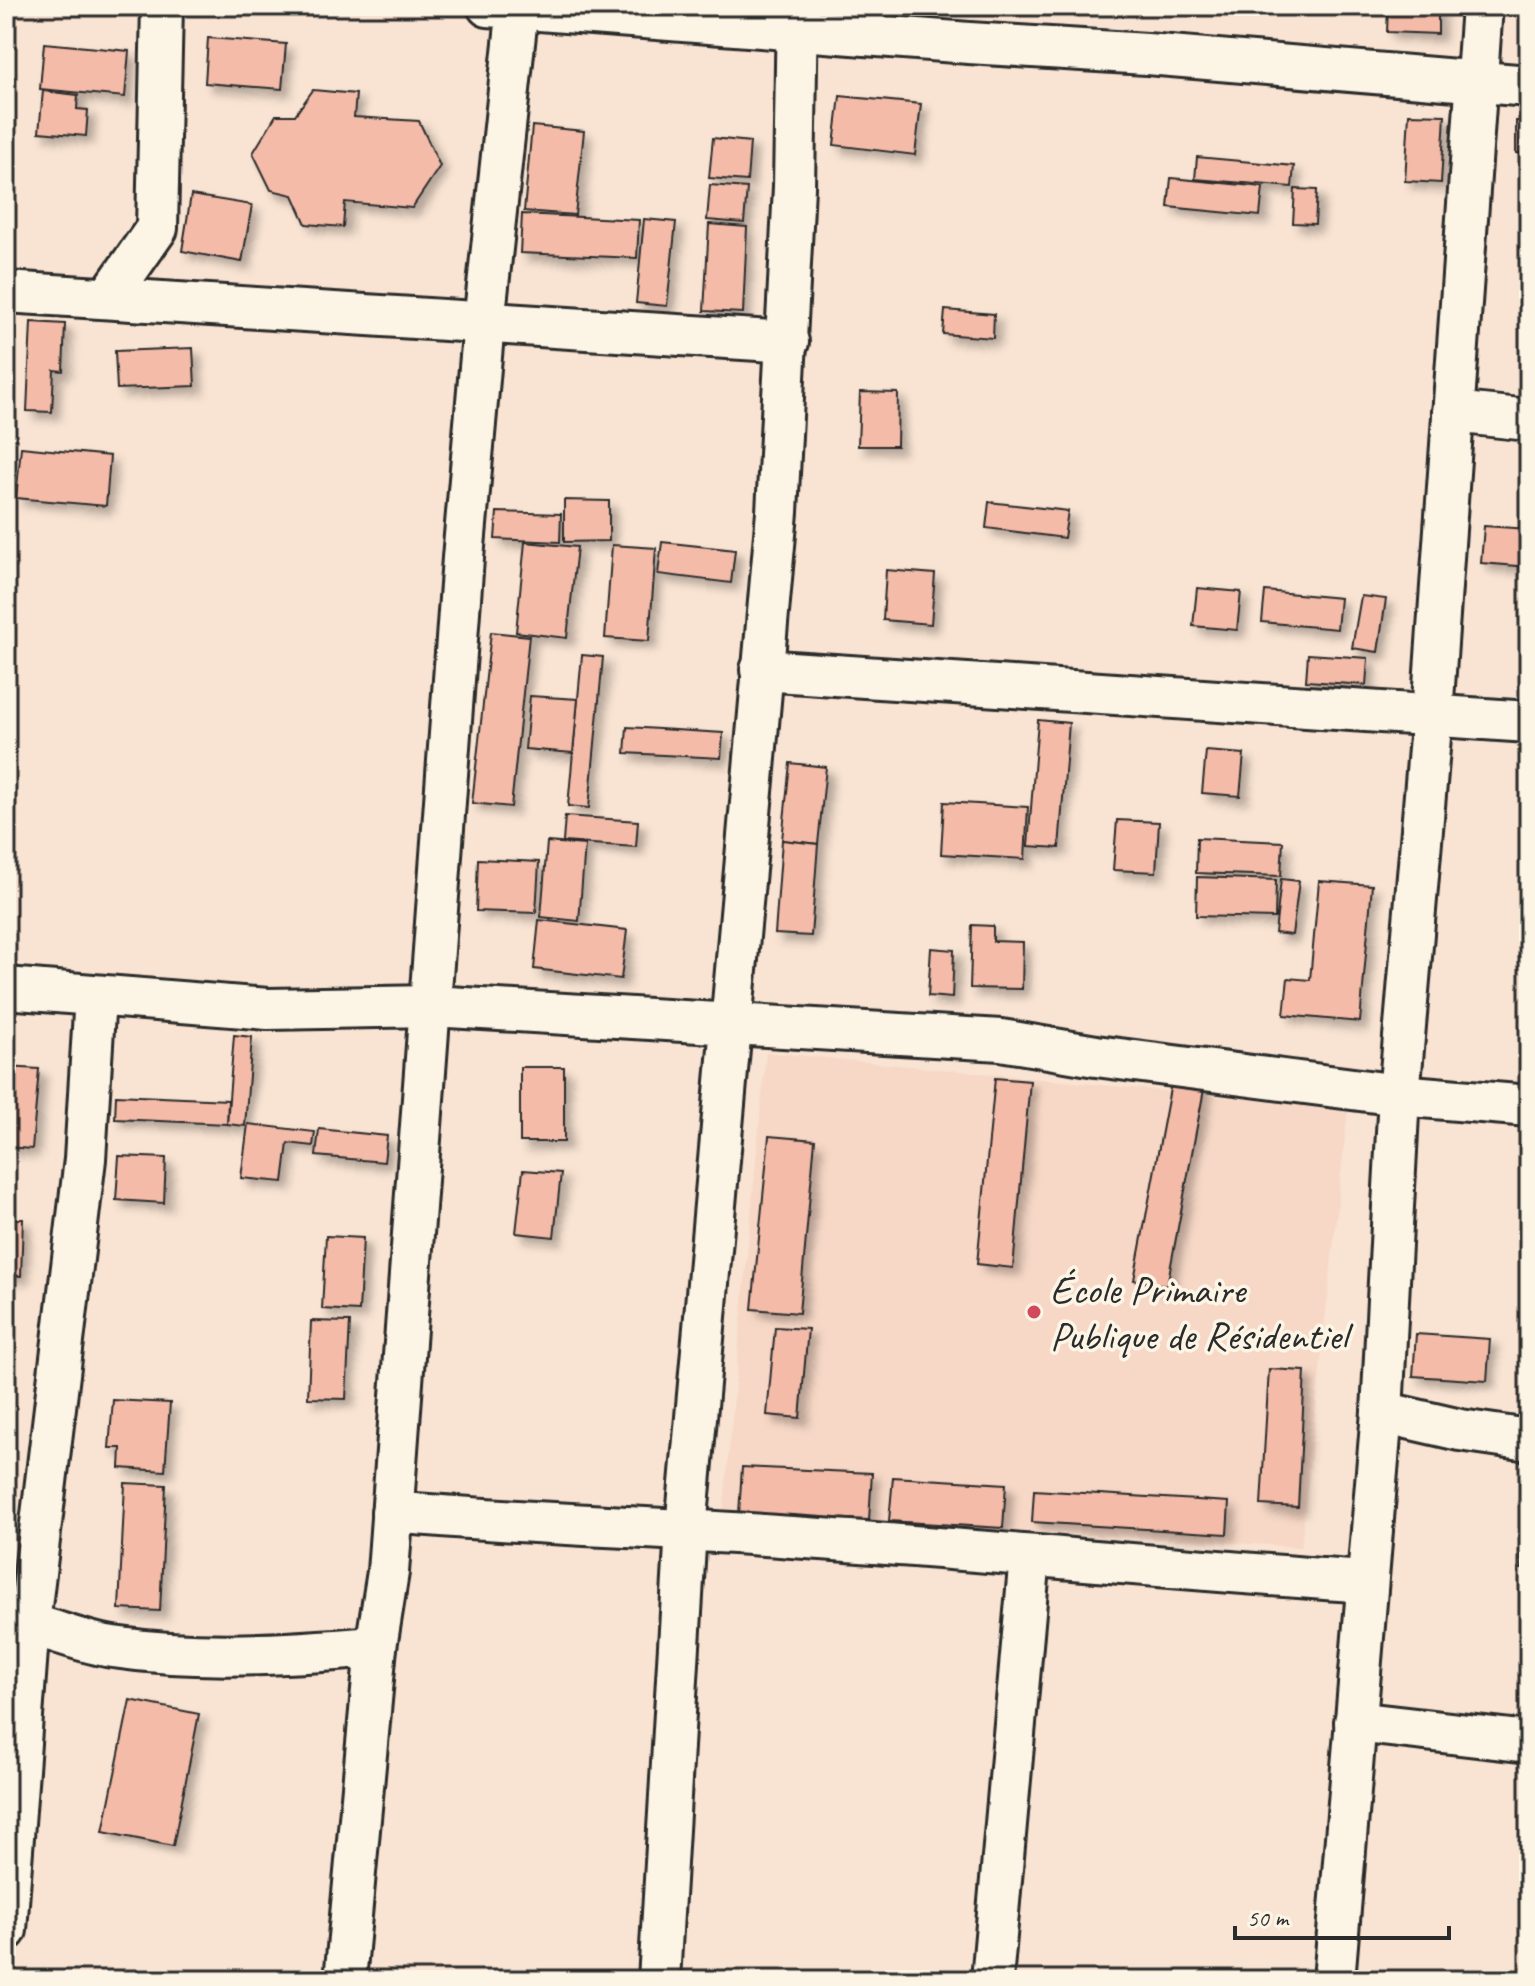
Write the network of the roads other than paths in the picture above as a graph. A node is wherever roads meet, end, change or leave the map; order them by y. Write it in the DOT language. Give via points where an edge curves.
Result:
graph roads {
  1 [pos="162,6"];
  2 [pos="1482,6"];
  3 [pos="508,7"];
  4 [pos="796,18"];
  5 [pos="1476,80"];
  6 [pos="1529,86"];
  7 [pos="6,292"];
  8 [pos="108,298"];
  9 [pos="484,323"];
  10 [pos="788,342"];
  11 [pos="1453,412"];
  12 [pos="1529,420"];
  13 [pos="761,670"];
  14 [pos="1432,714"];
  15 [pos="1529,722"];
  16 [pos="6,988"];
  17 [pos="95,996"];
  18 [pos="432,1006"];
  19 [pos="732,1022"];
  20 [pos="1399,1095"];
  21 [pos="1529,1106"];
  22 [pos="1382,1412"];
  23 [pos="1529,1440"];
  24 [pos="392,1512"];
  25 [pos="686,1529"];
  26 [pos="1030,1556"];
  27 [pos="1366,1582"];
  28 [pos="17,1621"];
  29 [pos="376,1647"];
  30 [pos="1355,1722"];
  31 [pos="1529,1742"];
  32 [pos="6,1930"];
  33 [pos="345,1980"];
  34 [pos="659,1980"];
  35 [pos="992,1980"];
  36 [pos="1334,1980"];
  1 -- 8 [label="street" via="157,228"];
  2 -- 5 [label="street"];
  3 -- 4 [label="street"];
  3 -- 9 [label="street"];
  4 -- 5 [label="street"];
  4 -- 10 [label="street"];
  5 -- 6 [label="street"];
  5 -- 11 [label="street"];
  7 -- 8 [label="street"];
  8 -- 9 [label="street"];
  9 -- 10 [label="street"];
  9 -- 18 [label="street"];
  10 -- 13 [label="street"];
  11 -- 12 [label="street"];
  11 -- 14 [label="street"];
  13 -- 14 [label="street"];
  13 -- 19 [label="street"];
  14 -- 15 [label="street"];
  14 -- 20 [label="street"];
  16 -- 17 [label="street"];
  17 -- 18 [label="street" via="268,1009"];
  17 -- 28 [label="street" via="85,1159"];
  18 -- 19 [label="street"];
  18 -- 24 [label="street"];
  19 -- 20 [label="street" via="1001,1040"];
  19 -- 25 [label="street"];
  20 -- 21 [label="street"];
  20 -- 22 [label="street"];
  22 -- 23 [label="street"];
  22 -- 27 [label="street"];
  24 -- 25 [label="street"];
  24 -- 29 [label="street"];
  25 -- 26 [label="street"];
  25 -- 34 [label="street"];
  26 -- 27 [label="street"];
  26 -- 35 [label="street"];
  27 -- 30 [label="street"];
  28 -- 29 [label="street" via="111,1647 262,1656"];
  28 -- 32 [label="street"];
  29 -- 33 [label="street"];
  30 -- 31 [label="street"];
  30 -- 36 [label="street"];
}
